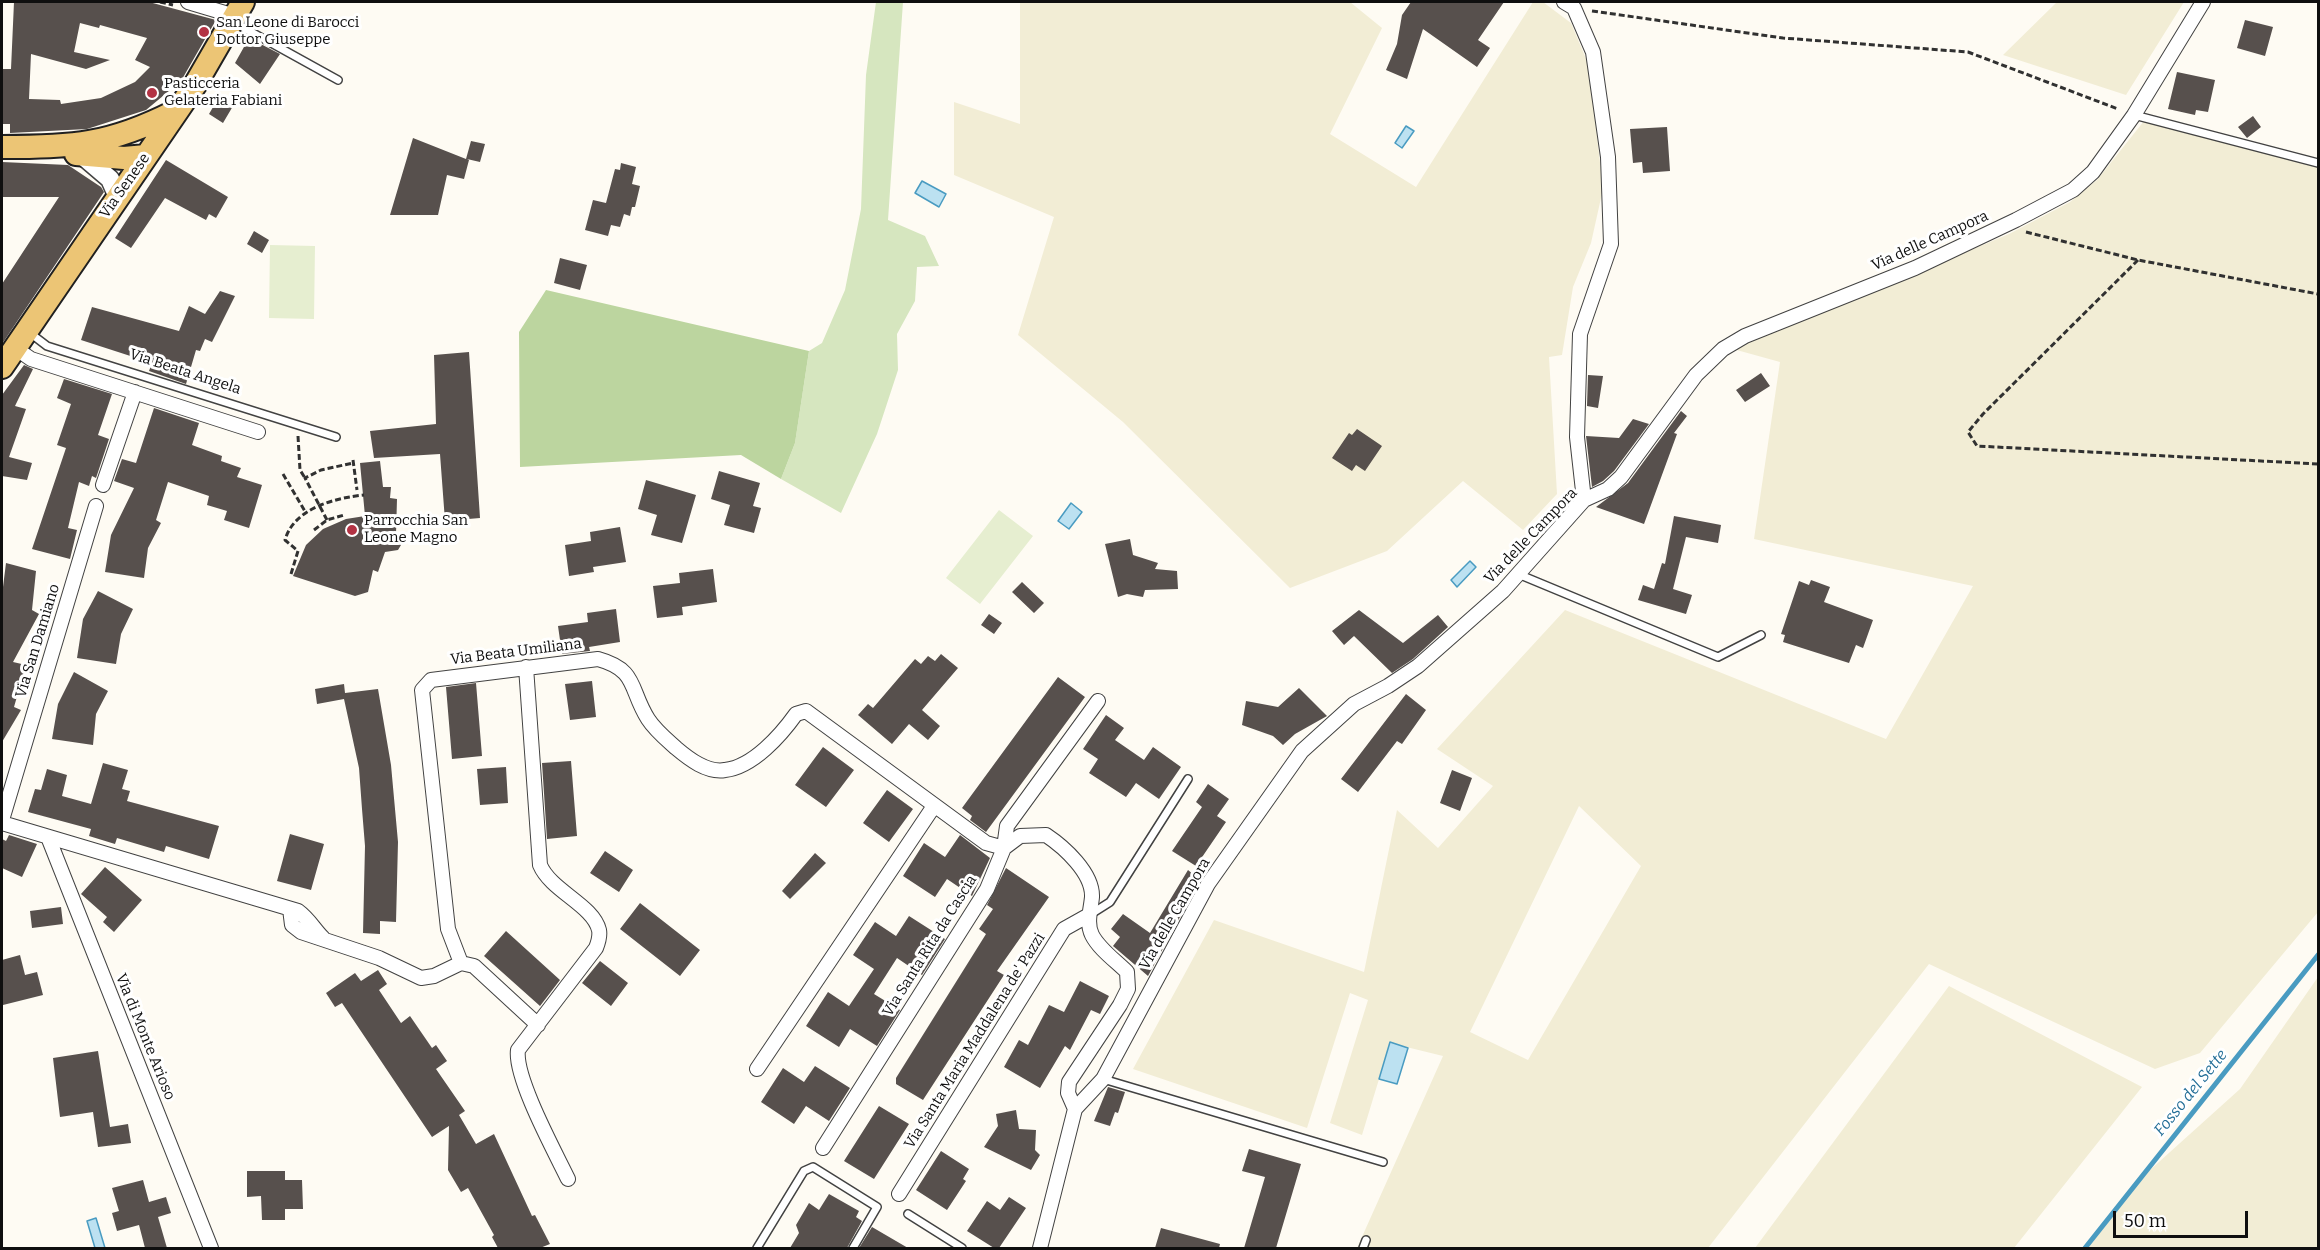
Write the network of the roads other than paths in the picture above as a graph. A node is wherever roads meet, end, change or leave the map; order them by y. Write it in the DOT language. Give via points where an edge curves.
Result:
graph roads {
  1 [pos="188,2"];
  2 [pos="2203,2"];
  3 [pos="1569,5"];
  4 [pos="237,13"];
  5 [pos="338,80"];
  6 [pos="177,111"];
  7 [pos="2134,115"];
  8 [pos="2,147"];
  9 [pos="55,147"];
  10 [pos="83,156"];
  11 [pos="146,156"];
  12 [pos="2319,163"];
  13 [pos="117,197"];
  14 [pos="21,339"];
  15 [pos="2,368"];
  16 [pos="135,392"];
  17 [pos="258,432"];
  18 [pos="336,436"];
  19 [pos="103,485"];
  20 [pos="1584,500"];
  21 [pos="96,506"];
  22 [pos="1518,574"];
  23 [pos="1761,635"];
  24 [pos="526,667"];
  25 [pos="1098,700"];
  26 [pos="1188,779"];
  27 [pos="934,806"];
  28 [pos="2,822"];
  29 [pos="48,837"];
  30 [pos="1004,848"];
  31 [pos="1089,915"];
  32 [pos="461,963"];
  33 [pos="538,1025"];
  34 [pos="757,1069"];
  35 [pos="1103,1079"];
  36 [pos="1075,1109"];
  37 [pos="823,1148"];
  38 [pos="1383,1162"];
  39 [pos="568,1179"];
  40 [pos="899,1194"];
  41 [pos="909,1214"];
  42 [pos="1366,1240"];
  43 [pos="211,1248"];
  44 [pos="757,1248"];
  45 [pos="853,1248"];
  46 [pos="962,1248"];
  47 [pos="1040,1248"];
  48 [pos="1363,1248"];
  1 -- 4 [label="street"];
  2 -- 7 [label="street, Via delle Campora"];
  3 -- 20 [label="street" via="1593,52 1608,157 1611,244 1580,334 1577,437"];
  4 -- 5 [label="lane"];
  4 -- 6 [label="main road, Via Senese"];
  6 -- 9 [label="main road" via="113,138"];
  6 -- 11 [label="main road, Via Senese"];
  7 -- 12 [label="lane"];
  7 -- 20 [label="street, Via delle Campora" via="2093,172 2052,202 1915,268 1745,336 1722,349 1681,393 1621,477 1608,489"];
  8 -- 9 [label="main road"];
  9 -- 10 [label="main road"];
  10 -- 11 [label="main road"];
  10 -- 13 [label="street" via="110,179"];
  11 -- 13 [label="main road, Via Senese"];
  13 -- 14 [label="main road, Via Senese"];
  14 -- 15 [label="main road, Via Senese"];
  14 -- 16 [label="street" via="32,359"];
  14 -- 18 [label="lane, Via Beata Angela"];
  16 -- 17 [label="street"];
  16 -- 19 [label="street"];
  20 -- 22 [label="street, Via delle Campora"];
  21 -- 28 [label="street, Via San Damiano"];
  22 -- 23 [label="lane" via="1718,657"];
  22 -- 35 [label="street, Via delle Campora" via="1418,666 1354,704 1302,751 1208,884"];
  24 -- 27 [label="street, Via Beata Umiliana" via="598,659 618,664 633,685 647,718 661,735 701,766 725,771 755,757 784,731 796,714 806,711"];
  24 -- 32 [label="street, Via Beata Umiliana" via="430,680 422,690 448,930"];
  24 -- 33 [label="street" via="540,865 549,881 594,919 600,931 597,948"];
  25 -- 30 [label="street, Via Santa Rita da Cascia" via="1007,826"];
  26 -- 31 [label="lane" via="1110,902"];
  27 -- 30 [label="street, Via Beata Umiliana" via="986,843"];
  27 -- 34 [label="street"];
  28 -- 29 [label="street, Via San Damiano"];
  29 -- 32 [label="street, Via San Damiano" via="290,909 292,925 301,932 379,958 421,978"];
  29 -- 43 [label="street, Via di Monte Arioso"];
  30 -- 31 [label="street" via="1020,836 1046,835 1062,846 1075,857 1092,895"];
  30 -- 37 [label="street, Via Santa Rita da Cascia" via="987,889"];
  31 -- 36 [label="street" via="1091,932 1098,944 1127,972 1128,989 1069,1082 1068,1093"];
  31 -- 40 [label="street, Via Santa Maria Maddalena de' Pazzi" via="1064,929"];
  32 -- 33 [label="street" via="474,966"];
  33 -- 39 [label="street" via="518,1050 519,1068"];
  35 -- 36 [label="street, Via delle Campora"];
  35 -- 38 [label="lane"];
  36 -- 47 [label="street, Via delle Campora"];
  41 -- 46 [label="lane"];
  42 -- 48 [label="lane"];
  44 -- 45 [label="lane" via="804,1171 813,1167 877,1207"];
}
